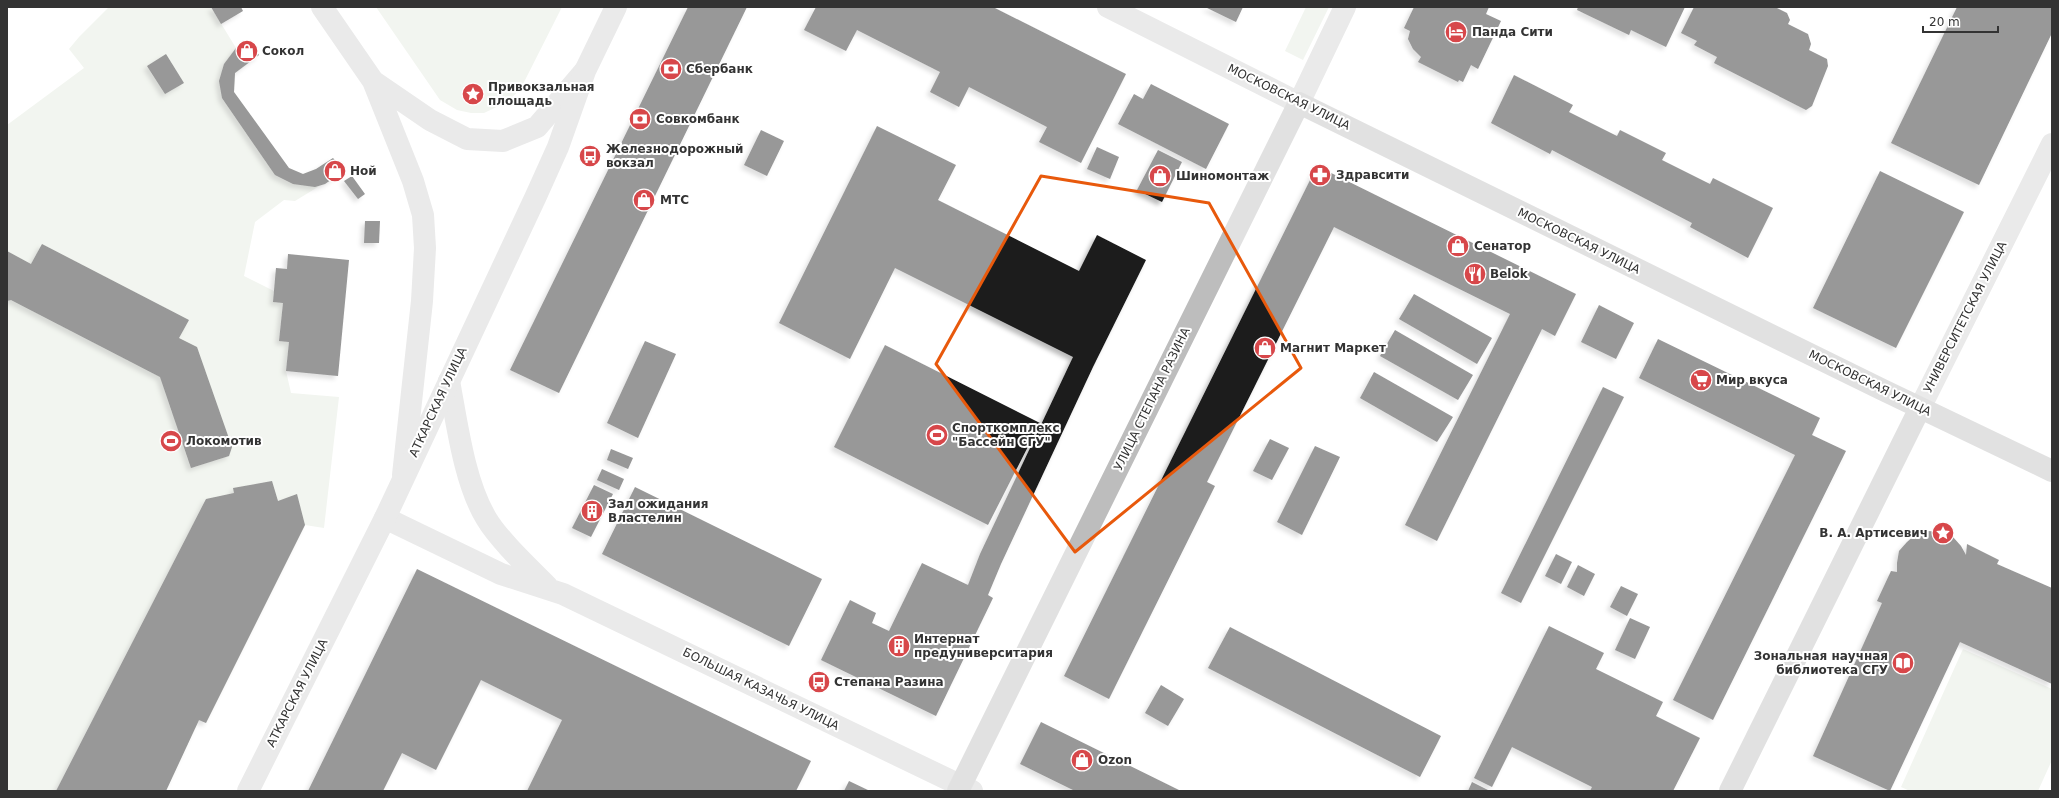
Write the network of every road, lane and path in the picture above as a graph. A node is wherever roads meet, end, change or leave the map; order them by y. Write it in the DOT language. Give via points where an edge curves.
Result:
graph roads {
  1 [pos="322,7"];
  2 [pos="616,7"];
  3 [pos="1108,7"];
  4 [pos="1345,7"];
  5 [pos="585,71"];
  6 [pos="373,80"];
  7 [pos="1299,102"];
  8 [pos="2052,144"];
  9 [pos="449,381"];
  10 [pos="1920,408"];
  11 [pos="2052,471"];
  12 [pos="403,476"];
  13 [pos="385,518"];
  14 [pos="549,589"];
  15 [pos="963,789"];
  16 [pos="248,791"];
  17 [pos="1730,791"];
  1 -- 6 [label="street"];
  2 -- 5 [label="street, АТКАРСКАЯ УЛИЦА"];
  3 -- 7 [label="street, МОСКОВСКАЯ УЛИЦА"];
  4 -- 7 [label="street, УЛИЦА СТЕПАНА РАЗИНА"];
  5 -- 6 [label="street" via="537,127 503,141 467,139 430,120"];
  5 -- 9 [label="street, АТКАРСКАЯ УЛИЦА" via="558,147"];
  6 -- 12 [label="street" via="413,181 423,215 425,248 422,301"];
  7 -- 10 [label="main road, МОСКОВСКАЯ УЛИЦА"];
  7 -- 15 [label="main road, УЛИЦА СТЕПАНА РАЗИНА"];
  8 -- 10 [label="street, УНИВЕРСИТЕТСКАЯ УЛИЦА"];
  9 -- 12 [label="street, АТКАРСКАЯ УЛИЦА"];
  9 -- 14 [label="street, БОЛЬШАЯ КАЗАЧЬЯ УЛИЦА" via="460,441 474,492 486,519"];
  10 -- 11 [label="main road, МОСКОВСКАЯ УЛИЦА"];
  10 -- 17 [label="main road, УНИВЕРСИТЕТСКАЯ УЛИЦА"];
  12 -- 13 [label="street, АТКАРСКАЯ УЛИЦА"];
  13 -- 14 [label="street, БОЛЬШАЯ КАЗАЧЬЯ УЛИЦА" via="501,574"];
  13 -- 16 [label="street, АТКАРСКАЯ УЛИЦА"];
  14 -- 15 [label="street, БОЛЬШАЯ КАЗАЧЬЯ УЛИЦА"];
}
